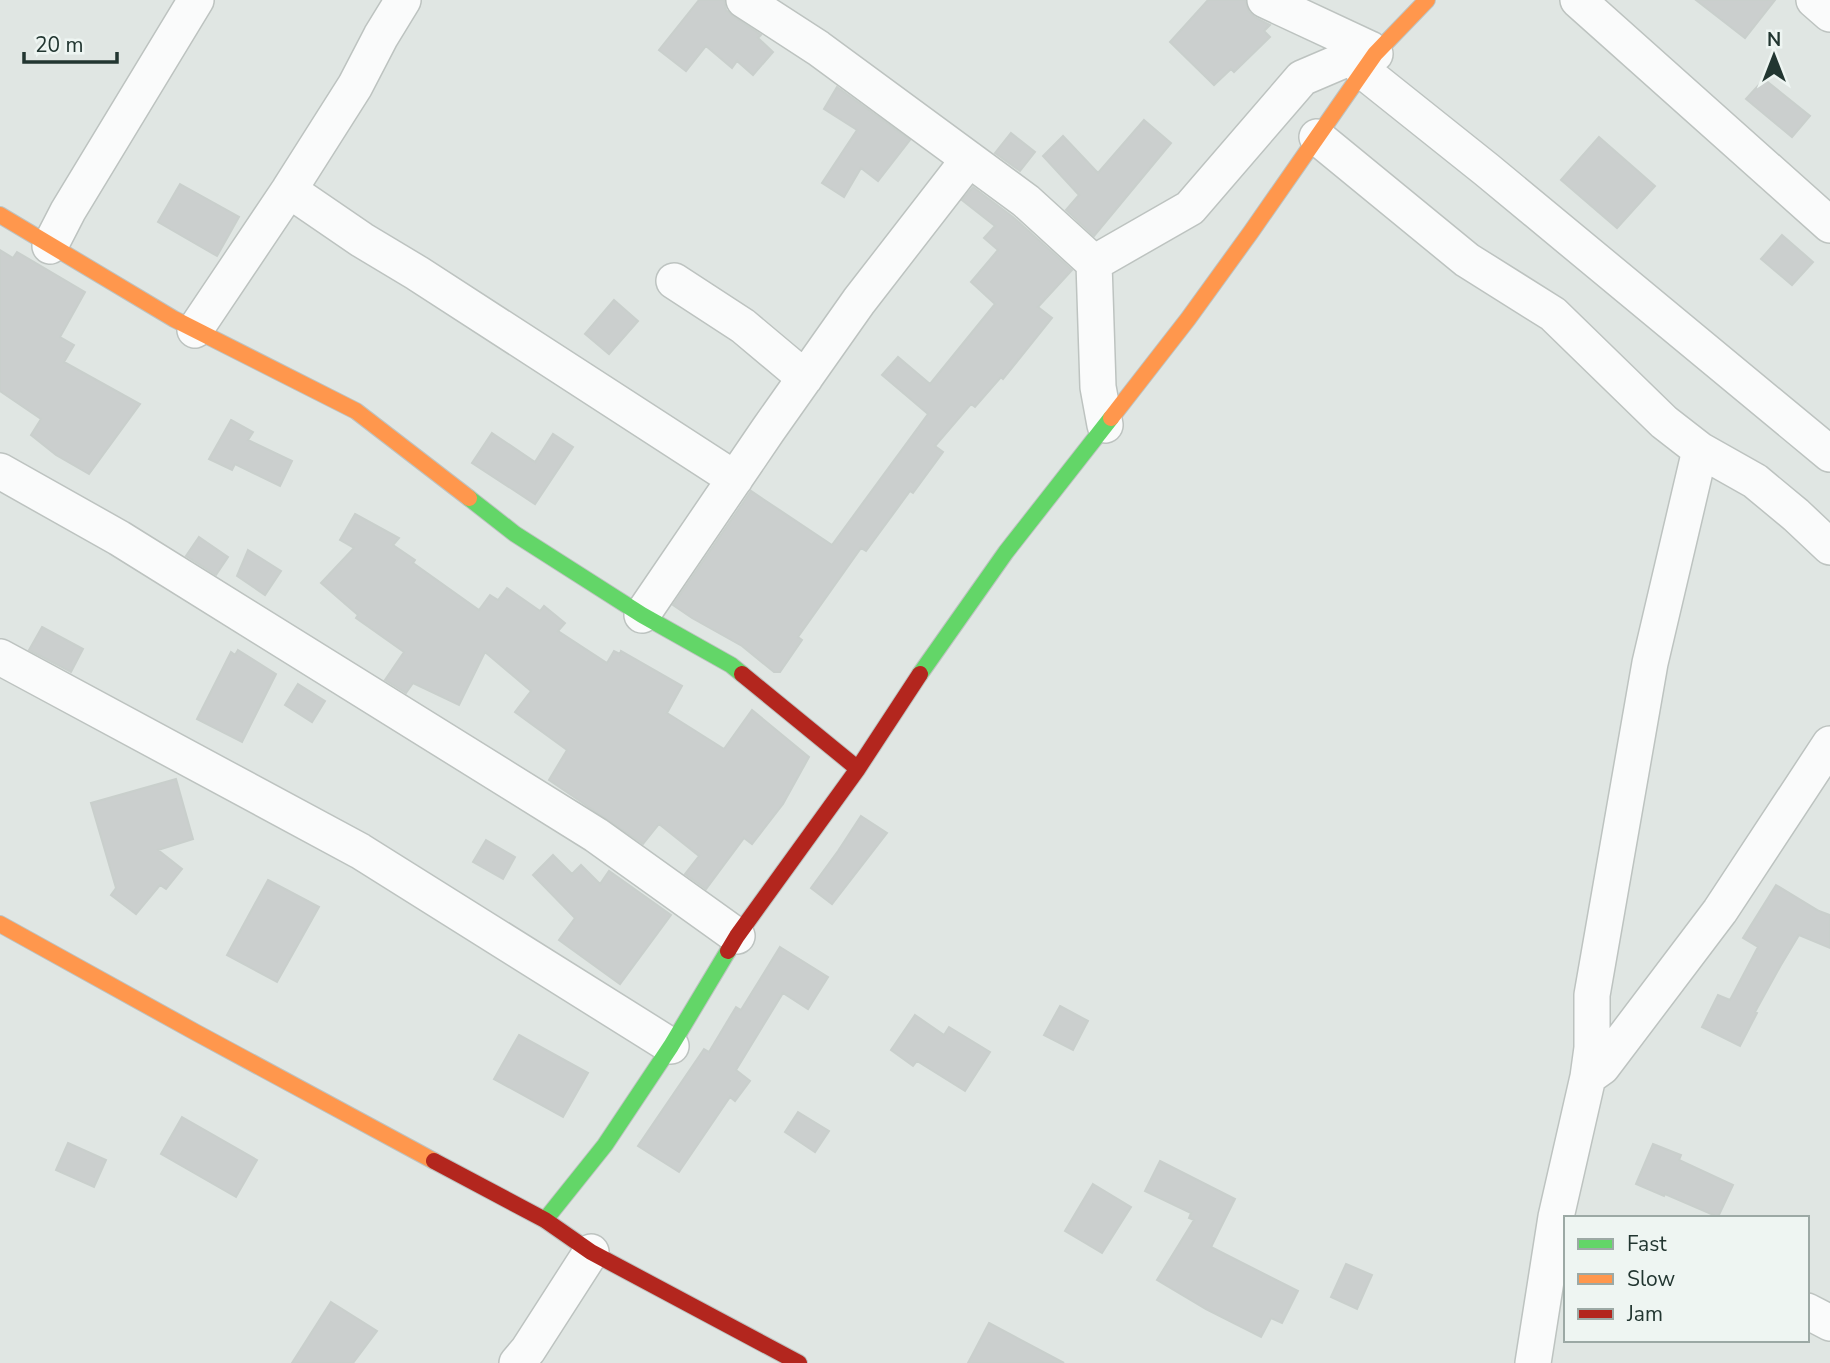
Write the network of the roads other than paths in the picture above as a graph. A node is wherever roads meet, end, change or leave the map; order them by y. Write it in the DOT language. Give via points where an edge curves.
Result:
graph roads {
  1 [pos="196,0"];
  2 [pos="403,0"];
  3 [pos="744,0"];
  4 [pos="1265,0"];
  5 [pos="1427,0"];
  6 [pos="1578,0"];
  7 [pos="1814,0"];
  8 [pos="1830,14"];
  9 [pos="1369,58"];
  10 [pos="1317,137"];
  11 [pos="969,159"];
  12 [pos="289,190"];
  13 [pos="0,215"];
  14 [pos="1830,226"];
  15 [pos="50,246"];
  16 [pos="1094,263"];
  17 [pos="674,281"];
  18 [pos="195,330"];
  19 [pos="805,378"];
  20 [pos="1105,425"];
  21 [pos="1700,450"];
  22 [pos="1830,454"];
  23 [pos="0,471"];
  24 [pos="735,479"];
  25 [pos="1830,547"];
  26 [pos="642,615"];
  27 [pos="0,657"];
  28 [pos="1830,744"];
  29 [pos="859,767"];
  30 [pos="0,924"];
  31 [pos="737,936"];
  32 [pos="671,1046"];
  33 [pos="1588,1077"];
  34 [pos="1561,1218"];
  35 [pos="545,1220"];
  36 [pos="591,1252"];
  37 [pos="1809,1312"];
  38 [pos="1830,1323"];
  39 [pos="517,1363"];
  40 [pos="799,1363"];
  41 [pos="1533,1363"];
  1 -- 15 [label="street"];
  2 -- 12 [label="street"];
  3 -- 11 [label="street" via="818,48"];
  4 -- 9 [label="street"];
  5 -- 9 [label="main road"];
  6 -- 14 [label="street"];
  7 -- 8 [label="street"];
  9 -- 10 [label="main road"];
  9 -- 16 [label="street" via="1302,78 1190,208"];
  9 -- 22 [label="street" via="1497,178"];
  10 -- 20 [label="main road" via="1188,319"];
  10 -- 21 [label="street" via="1467,260 1553,314 1664,422"];
  11 -- 16 [label="street" via="1026,201"];
  11 -- 19 [label="street"];
  12 -- 18 [label="street"];
  12 -- 24 [label="street"];
  13 -- 15 [label="main road"];
  15 -- 18 [label="main road"];
  16 -- 20 [label="street" via="1098,387"];
  17 -- 19 [label="street" via="743,326"];
  18 -- 26 [label="main road" via="356,411 516,534"];
  19 -- 24 [label="street"];
  20 -- 29 [label="main road" via="943,638"];
  21 -- 25 [label="street" via="1755,481"];
  21 -- 33 [label="street" via="1650,663 1592,995"];
  23 -- 31 [label="street" via="119,538 596,835"];
  24 -- 26 [label="street"];
  26 -- 29 [label="main road" via="731,665"];
  27 -- 32 [label="street" via="360,851"];
  28 -- 33 [label="street" via="1720,911 1602,1067"];
  29 -- 31 [label="main road"];
  30 -- 35 [label="main road"];
  31 -- 32 [label="main road"];
  32 -- 35 [label="main road" via="605,1145"];
  33 -- 34 [label="street"];
  34 -- 41 [label="street"];
  35 -- 36 [label="main road"];
  36 -- 39 [label="street"];
  36 -- 40 [label="main road"];
  37 -- 38 [label="street"];
}
